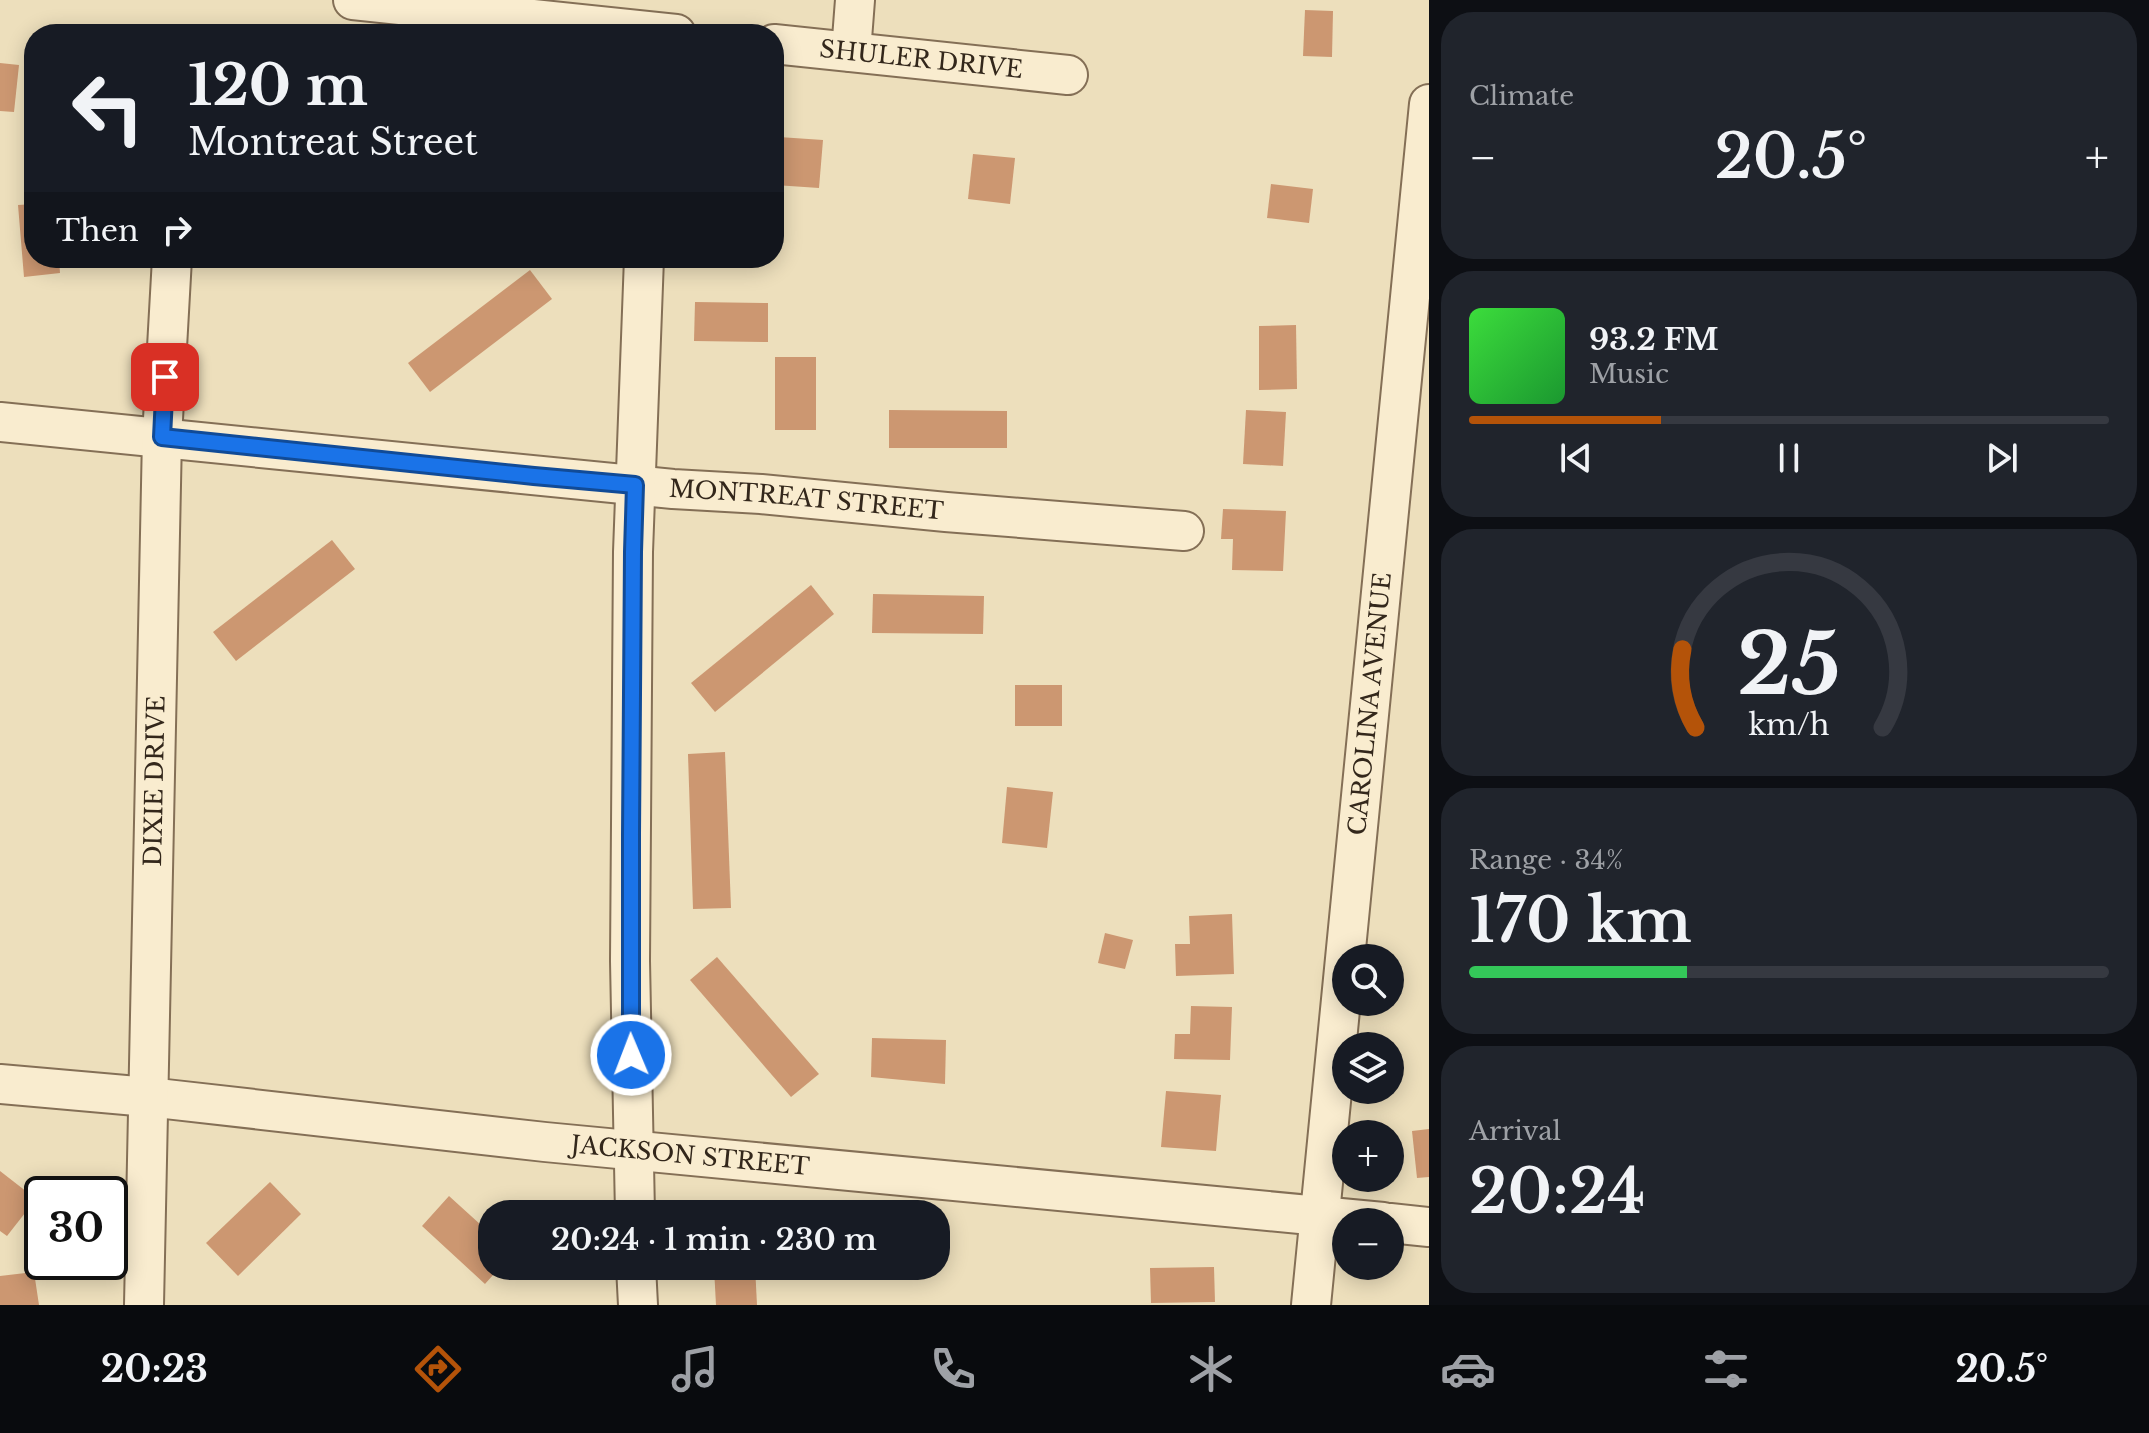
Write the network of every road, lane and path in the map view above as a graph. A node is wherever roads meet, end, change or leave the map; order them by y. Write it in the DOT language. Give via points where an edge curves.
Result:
graph roads {
  1 [pos="353,0"];
  2 [pos="855,0"];
  3 [pos="576,24"];
  4 [pos="784,45"];
  5 [pos="851,52"];
  6 [pos="1068,75"];
  7 [pos="1429,104"];
  8 [pos="171,268"];
  9 [pos="644,268"];
  10 [pos="0,422"];
  11 [pos="162,437"];
  12 [pos="635,485"];
  13 [pos="1184,531"];
  14 [pos="0,1084"];
  15 [pos="148,1097"];
  16 [pos="633,1150"];
  17 [pos="635,1200"];
  18 [pos="1320,1216"];
  19 [pos="1332,1217"];
  20 [pos="1404,1224"];
  21 [pos="1429,1227"];
  22 [pos="637,1280"];
  23 [pos="144,1305"];
  24 [pos="638,1305"];
  25 [pos="1311,1305"];
  1 -- 3 [label="street"];
  2 -- 5 [label="street"];
  4 -- 5 [label="street, SHULER DRIVE"];
  5 -- 6 [label="street, SHULER DRIVE"];
  7 -- 18 [label="street, CAROLINA AVENUE"];
  8 -- 11 [label="street, DIXIE DRIVE"];
  9 -- 12 [label="street"];
  10 -- 11 [label="street, MONTREAT STREET"];
  11 -- 12 [label="street, MONTREAT STREET"];
  11 -- 15 [label="street, DIXIE DRIVE"];
  12 -- 13 [label="street, MONTREAT STREET"];
  12 -- 16 [label="street"];
  14 -- 15 [label="street, JACKSON STREET"];
  15 -- 16 [label="street, JACKSON STREET"];
  15 -- 23 [label="street, DIXIE DRIVE"];
  16 -- 17 [label="street"];
  16 -- 18 [label="street, JACKSON STREET"];
  18 -- 19 [label="street, JACKSON STREET"];
  18 -- 25 [label="street, CAROLINA AVENUE"];
  20 -- 21 [label="street"];
  22 -- 24 [label="street"];
}
